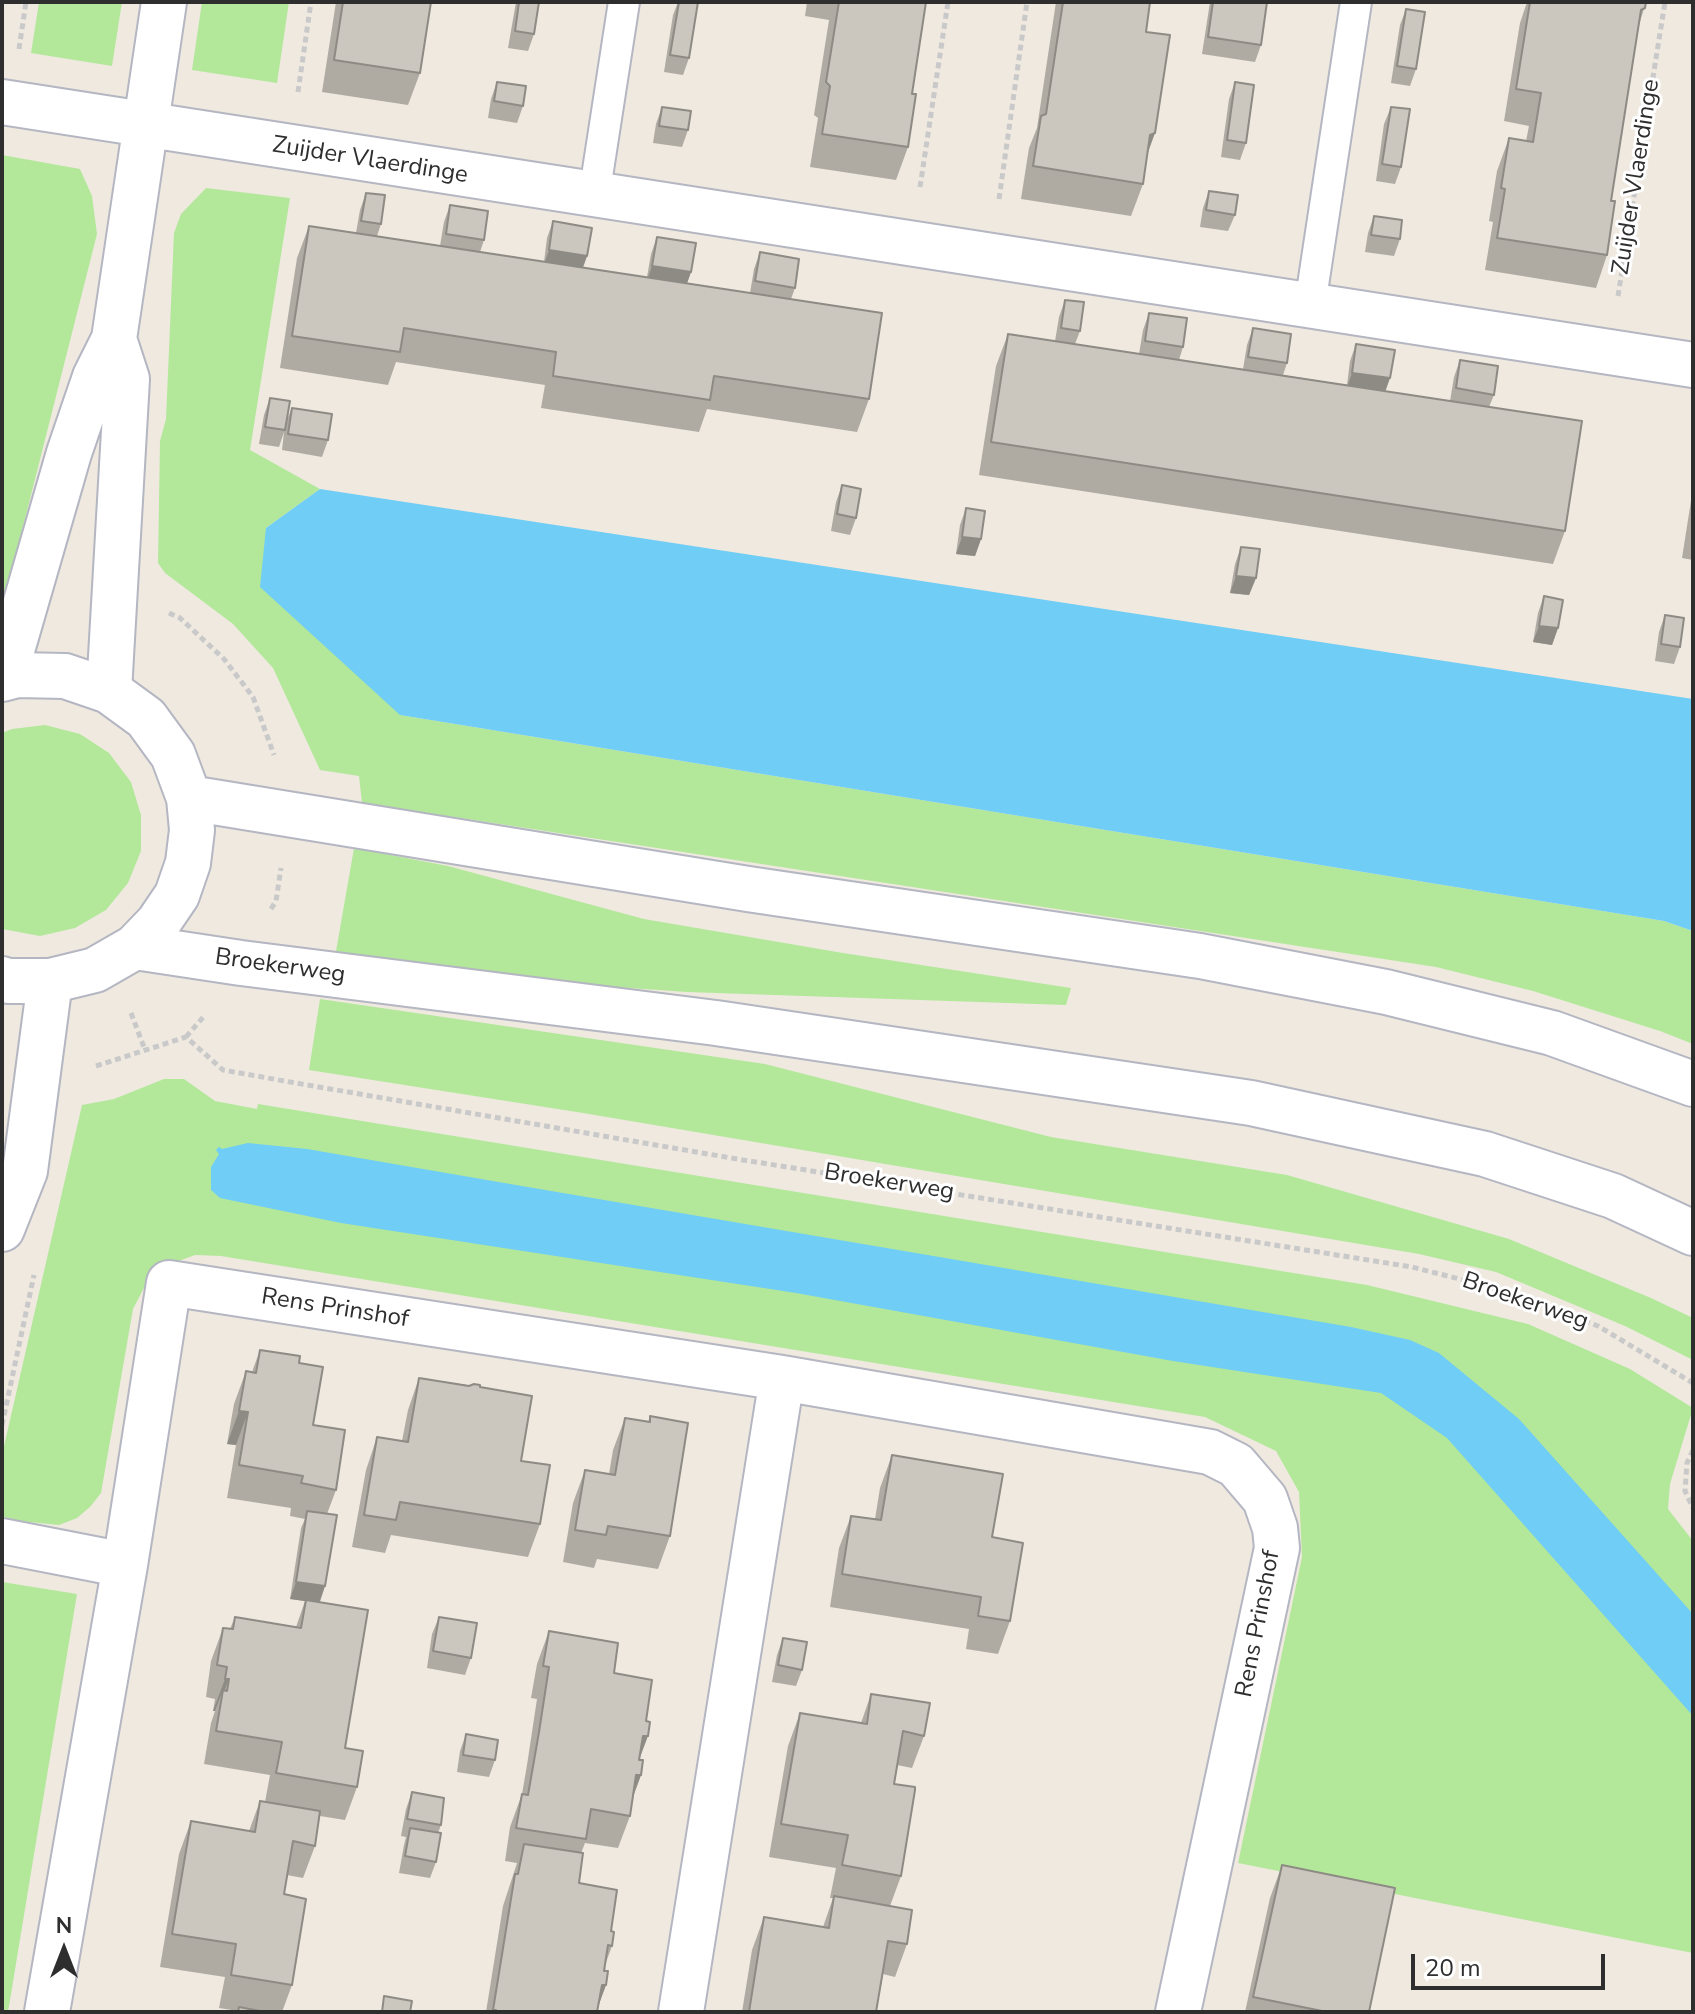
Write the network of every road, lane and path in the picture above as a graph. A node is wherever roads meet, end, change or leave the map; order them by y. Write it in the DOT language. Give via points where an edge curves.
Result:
graph roads {
  1 [pos="164,2"];
  2 [pos="311,2"];
  3 [pos="624,2"];
  4 [pos="948,2"];
  5 [pos="1027,2"];
  6 [pos="1356,2"];
  7 [pos="1665,2"];
  8 [pos="2,102"];
  9 [pos="146,126"];
  10 [pos="289,148"];
  11 [pos="594,196"];
  12 [pos="911,243"];
  13 [pos="990,255"];
  14 [pos="1310,305"];
  15 [pos="114,339"];
  16 [pos="1609,352"];
  17 [pos="1693,365"];
  18 [pos="114,593"];
  19 [pos="3,678"];
  20 [pos="109,691"];
  21 [pos="189,798"];
  22 [pos="283,812"];
  23 [pos="135,947"];
  24 [pos="241,963"];
  25 [pos="2,979"];
  26 [pos="50,981"];
  27 [pos="93,1067"];
  28 [pos="1693,1084"];
  29 [pos="2,1229"];
  30 [pos="1693,1233"];
  31 [pos="782,1378"];
  32 [pos="1693,1383"];
  33 [pos="1693,1450"];
  34 [pos="1693,1508"];
  35 [pos="2,1541"];
  36 [pos="125,1565"];
  37 [pos="47,2012"];
  38 [pos="681,2012"];
  39 [pos="1178,2012"];
  1 -- 9 [label="street"];
  2 -- 10 [label="path"];
  3 -- 11 [label="lane"];
  4 -- 12 [label="path"];
  5 -- 13 [label="path"];
  6 -- 14 [label="lane"];
  7 -- 16 [label="path, Zuijder Vlaerdinge"];
  8 -- 9 [label="street, Zuijder Vlaerdinge"];
  9 -- 10 [label="street, Zuijder Vlaerdinge"];
  9 -- 15 [label="street"];
  10 -- 11 [label="street, Zuijder Vlaerdinge"];
  11 -- 12 [label="street, Zuijder Vlaerdinge"];
  12 -- 13 [label="street, Zuijder Vlaerdinge"];
  13 -- 14 [label="street, Zuijder Vlaerdinge"];
  14 -- 16 [label="street, Zuijder Vlaerdinge"];
  15 -- 18 [label="street" via="127,379"];
  15 -- 19 [label="street" via="69,453"];
  16 -- 17 [label="street, Zuijder Vlaerdinge"];
  18 -- 20 [label="street"];
  18 -- 22 [label="path" via="180,618 224,659 253,697 277,764"];
  19 -- 20 [label="street" via="65,676"];
  20 -- 21 [label="street" via="146,718 173,755"];
  21 -- 22 [label="street"];
  21 -- 23 [label="street" via="188,863 177,895"];
  22 -- 24 [label="path" via="276,901"];
  22 -- 28 [label="street" via="1200,956 1386,992 1552,1033"];
  23 -- 24 [label="street, Broekerweg"];
  23 -- 26 [label="street" via="95,970"];
  24 -- 30 [label="street, Broekerweg" via="716,1023 1251,1103 1485,1154 1613,1196"];
  25 -- 26 [label="street"];
  26 -- 29 [label="street" via="25,1171"];
  27 -- 32 [label="path, Broekerweg" via="186,1037 223,1070 1412,1267 1511,1292 1598,1326"];
  31 -- 36 [label="street, Rens Prinshof" via="169,1283"];
  31 -- 38 [label="street"];
  31 -- 39 [label="street, Rens Prinshof" via="1210,1452 1236,1465 1265,1499 1277,1548"];
  33 -- 34 [label="path" via="1685,1491"];
  35 -- 36 [label="street"];
  36 -- 37 [label="street, Rens Prinshof"];
}
